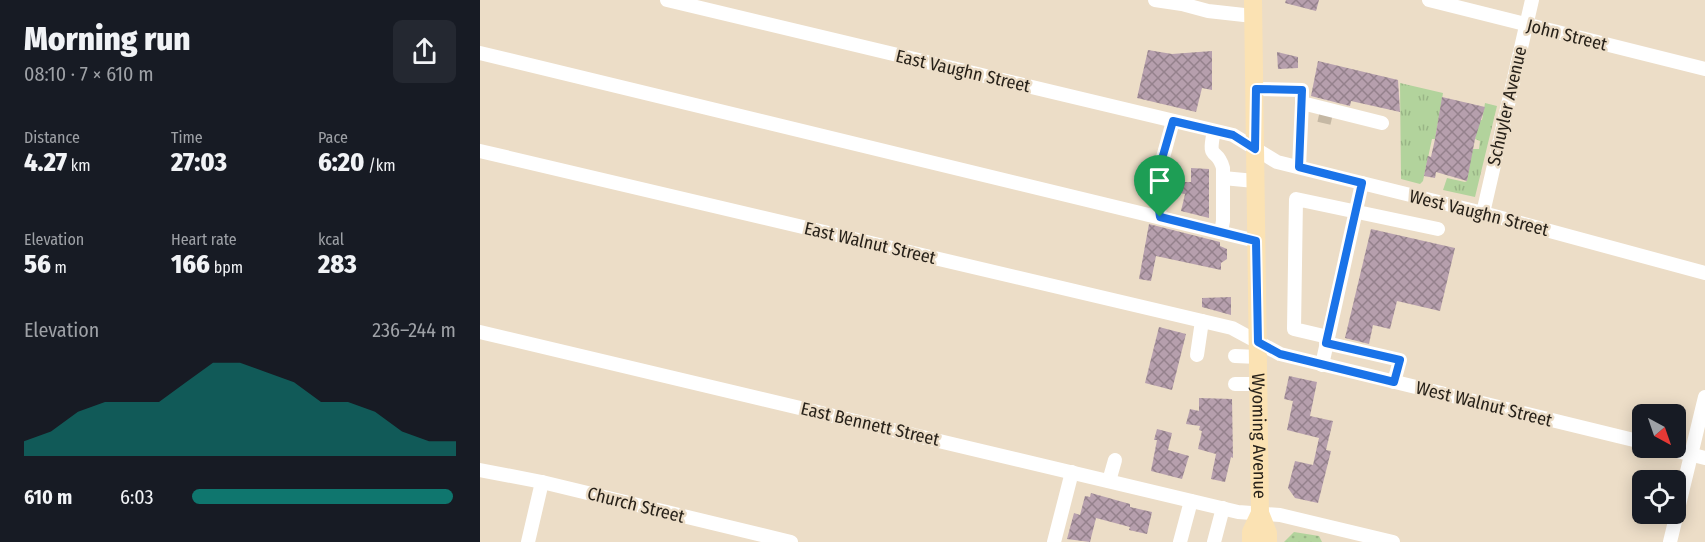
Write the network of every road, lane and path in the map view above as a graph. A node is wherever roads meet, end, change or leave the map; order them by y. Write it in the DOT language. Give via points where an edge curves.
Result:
graph roads {
  1 [pos="667,0"];
  2 [pos="1155,0"];
  3 [pos="1429,0"];
  4 [pos="1532,0"];
  5 [pos="1253,8"];
  6 [pos="1526,25"];
  7 [pos="480,53"];
  8 [pos="1705,69"];
  9 [pos="1256,89"];
  10 [pos="1302,107"];
  11 [pos="1347,115"];
  12 [pos="1173,121"];
  13 [pos="1382,123"];
  14 [pos="1214,131"];
  15 [pos="1255,149"];
  16 [pos="480,151"];
  17 [pos="1299,167"];
  18 [pos="1223,178"];
  19 [pos="1256,180"];
  20 [pos="1362,183"];
  21 [pos="1355,212"];
  22 [pos="1483,213"];
  23 [pos="1160,217"];
  24 [pos="1438,229"];
  25 [pos="1221,232"];
  26 [pos="1256,241"];
  27 [pos="1705,273"];
  28 [pos="1202,321"];
  29 [pos="480,332"];
  30 [pos="1327,340"];
  31 [pos="1258,349"];
  32 [pos="1197,355"];
  33 [pos="1234,356"];
  34 [pos="1322,365"];
  35 [pos="1394,382"];
  36 [pos="1235,384"];
  37 [pos="1258,384"];
  38 [pos="1705,397"];
  39 [pos="1632,440"];
  40 [pos="1698,456"];
  41 [pos="1115,460"];
  42 [pos="480,470"];
  43 [pos="1072,472"];
  44 [pos="1110,481"];
  45 [pos="542,482"];
  46 [pos="1191,501"];
  47 [pos="1223,508"];
  48 [pos="1260,513"];
  49 [pos="1331,527"];
  50 [pos="528,542"];
  51 [pos="791,542"];
  52 [pos="1054,542"];
  53 [pos="1180,542"];
  54 [pos="1214,542"];
  55 [pos="1251,542"];
  56 [pos="1268,542"];
  57 [pos="1328,542"];
  58 [pos="1393,542"];
  59 [pos="1670,542"];
  1 -- 12 [label="street, East Vaughn Street"];
  2 -- 5 [label="street" via="1208,11"];
  3 -- 6 [label="street, John Street"];
  4 -- 6 [label="street, Schuyler Avenue"];
  5 -- 9 [label="main road, Wyoming Avenue"];
  6 -- 8 [label="street, John Street"];
  6 -- 22 [label="street, Schuyler Avenue"];
  7 -- 23 [label="street"];
  9 -- 10 [label="street" via="1302,90"];
  9 -- 15 [label="main road, Wyoming Avenue"];
  10 -- 11 [label="street"];
  10 -- 11 [label="street" via="1338,120"];
  10 -- 17 [label="street"];
  11 -- 13 [label="street"];
  12 -- 14 [label="street, East Vaughn Street"];
  12 -- 23 [label="street" via="1155,183"];
  14 -- 15 [label="street, East Vaughn Street" via="1233,135"];
  14 -- 18 [label="street" via="1210,148 1221,161"];
  15 -- 17 [label="street, West Vaughn Street" via="1277,162"];
  15 -- 19 [label="main road, Wyoming Avenue"];
  16 -- 28 [label="street, East Walnut Street"];
  17 -- 20 [label="street, West Vaughn Street"];
  18 -- 19 [label="street"];
  18 -- 25 [label="street"];
  19 -- 26 [label="main road, Wyoming Avenue"];
  20 -- 21 [label="street"];
  20 -- 22 [label="street, West Vaughn Street"];
  21 -- 24 [label="street"];
  21 -- 30 [label="street"];
  21 -- 30 [label="street" via="1296,199 1294,329"];
  22 -- 27 [label="street, West Vaughn Street"];
  23 -- 25 [label="street"];
  25 -- 26 [label="street"];
  26 -- 31 [label="main road, Wyoming Avenue"];
  28 -- 31 [label="street, East Walnut Street" via="1235,329"];
  28 -- 32 [label="street"];
  29 -- 43 [label="street, East Bennett Street"];
  30 -- 34 [label="street"];
  30 -- 35 [label="street" via="1400,360"];
  31 -- 33 [label="street"];
  31 -- 34 [label="street, West Walnut Street"];
  31 -- 37 [label="main road, Wyoming Avenue"];
  34 -- 35 [label="street, West Walnut Street"];
  35 -- 39 [label="street, West Walnut Street"];
  36 -- 37 [label="street"];
  37 -- 48 [label="main road, Wyoming Avenue"];
  38 -- 40 [label="street"];
  40 -- 59 [label="street"];
  41 -- 44 [label="street"];
  42 -- 45 [label="street, Church Street"];
  43 -- 44 [label="street, East Bennett Street"];
  43 -- 52 [label="street"];
  44 -- 46 [label="street, East Bennett Street"];
  45 -- 50 [label="street"];
  45 -- 51 [label="street, Church Street"];
  46 -- 47 [label="street, East Bennett Street"];
  46 -- 53 [label="street"];
  47 -- 48 [label="street, East Bennett Street"];
  47 -- 54 [label="street"];
  48 -- 49 [label="street, East Bennett Street"];
  48 -- 55 [label="main road, Wyoming Avenue"];
  48 -- 56 [label="main road, Wyoming Avenue"];
  49 -- 57 [label="street"];
  49 -- 58 [label="street, East Bennett Street"];
}
